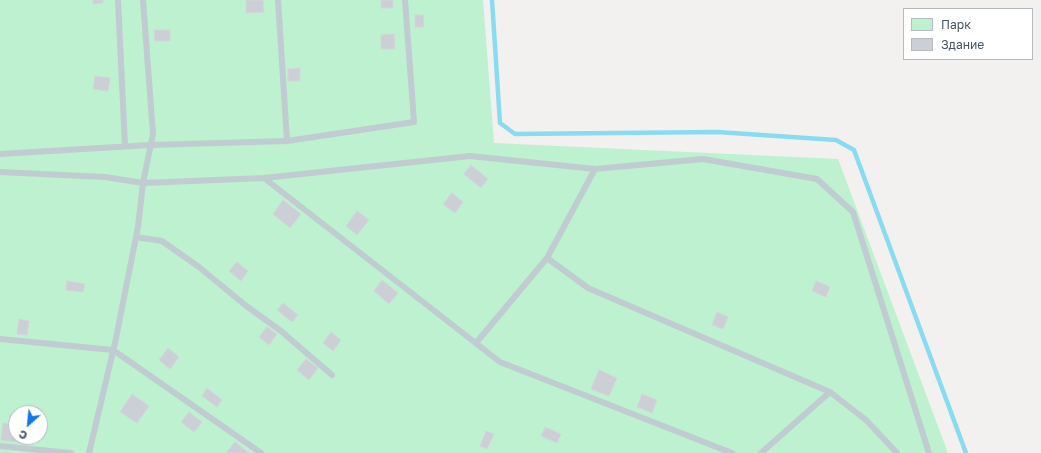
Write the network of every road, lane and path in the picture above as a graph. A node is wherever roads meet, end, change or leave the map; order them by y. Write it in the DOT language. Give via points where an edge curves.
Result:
graph roads {
  1 [pos="118,0"];
  2 [pos="143,0"];
  3 [pos="278,0"];
  4 [pos="405,0"];
  5 [pos="287,141"];
  6 [pos="150,145"];
  7 [pos="125,146"];
  8 [pos="0,154"];
  9 [pos="595,169"];
  10 [pos="0,172"];
  11 [pos="264,178"];
  12 [pos="143,183"];
  13 [pos="136,237"];
  14 [pos="547,258"];
  15 [pos="0,339"];
  16 [pos="476,343"];
  17 [pos="113,350"];
  18 [pos="332,375"];
  19 [pos="830,392"];
  20 [pos="0,446"];
  21 [pos="71,453"];
  22 [pos="89,453"];
  23 [pos="261,453"];
  24 [pos="732,453"];
  25 [pos="761,453"];
  26 [pos="897,453"];
  27 [pos="929,453"];
  1 -- 7 [label="lane"];
  2 -- 6 [label="lane" via="152,134"];
  3 -- 5 [label="lane"];
  4 -- 5 [label="lane" via="414,122"];
  5 -- 6 [label="lane"];
  6 -- 7 [label="lane"];
  6 -- 12 [label="lane"];
  7 -- 8 [label="lane"];
  9 -- 11 [label="lane" via="470,156"];
  9 -- 14 [label="lane"];
  9 -- 27 [label="lane" via="703,159 817,179 853,212"];
  10 -- 12 [label="lane" via="105,177"];
  11 -- 12 [label="lane"];
  11 -- 16 [label="lane"];
  12 -- 13 [label="lane"];
  13 -- 17 [label="lane"];
  13 -- 18 [label="lane" via="162,240"];
  14 -- 16 [label="lane"];
  14 -- 19 [label="lane" via="588,288"];
  15 -- 17 [label="lane"];
  16 -- 24 [label="lane" via="500,362"];
  17 -- 22 [label="lane"];
  17 -- 23 [label="lane"];
  19 -- 25 [label="lane"];
  19 -- 26 [label="lane" via="866,420"];
  20 -- 21 [label="lane"];
}
